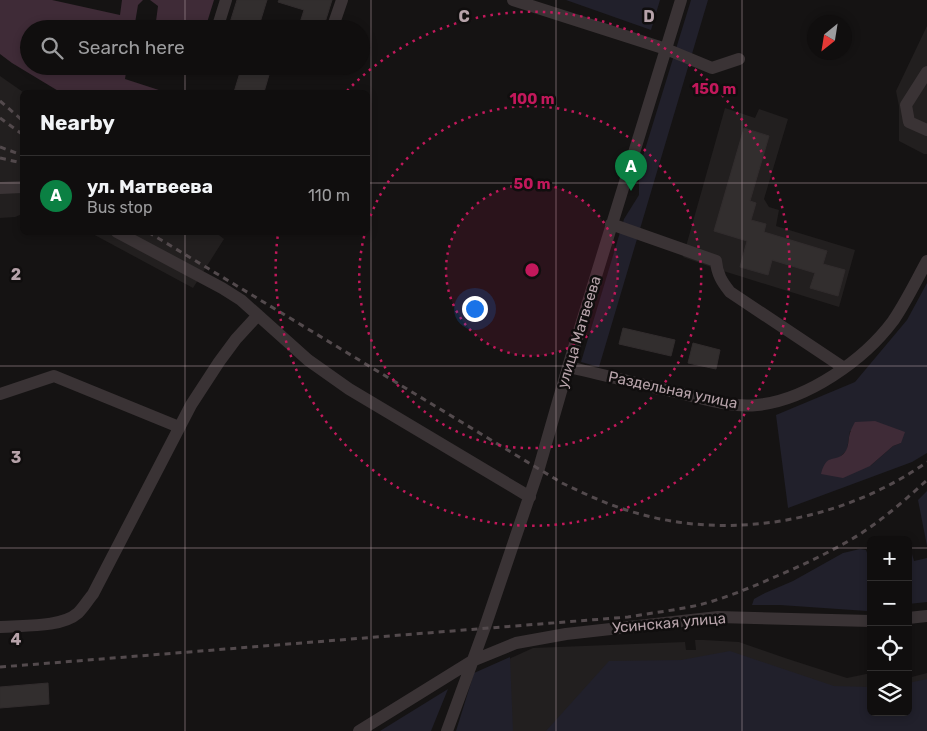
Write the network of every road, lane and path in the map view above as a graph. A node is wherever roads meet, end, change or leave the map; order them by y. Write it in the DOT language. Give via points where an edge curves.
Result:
graph roads {
  1 [pos="226,0"];
  2 [pos="342,0"];
  3 [pos="513,0"];
  4 [pos="680,0"];
  5 [pos="220,20"];
  6 [pos="335,20"];
  7 [pos="666,49"];
  8 [pos="739,59"];
  9 [pos="927,72"];
  10 [pos="927,130"];
  11 [pos="20,187"];
  12 [pos="0,188"];
  13 [pos="611,224"];
  14 [pos="124,235"];
  15 [pos="927,262"];
  16 [pos="258,315"];
  17 [pos="568,367"];
  18 [pos="844,368"];
  19 [pos="0,394"];
  20 [pos="179,427"];
  21 [pos="530,497"];
  22 [pos="927,616"];
  23 [pos="912,618"];
  24 [pos="867,621"];
  25 [pos="0,626"];
  26 [pos="472,661"];
  27 [pos="359,731"];
  28 [pos="447,731"];
  1 -- 5 [label="street"];
  2 -- 6 [label="street"];
  3 -- 7 [label="street"];
  4 -- 7 [label="street, улица Матвеева"];
  7 -- 8 [label="street" via="712,68"];
  7 -- 13 [label="street, улица Матвеева"];
  9 -- 10 [label="street" via="906,105 909,122"];
  11 -- 12 [label="street"];
  13 -- 17 [label="street, улица Матвеева"];
  13 -- 18 [label="street" via="716,261 718,275 730,292"];
  14 -- 16 [label="street" via="222,288"];
  15 -- 18 [label="street, Раздельная улица" via="892,322"];
  16 -- 20 [label="street" via="219,362"];
  16 -- 21 [label="street" via="308,360 349,390"];
  17 -- 18 [label="street, Раздельная улица" via="733,405 757,405 800,394"];
  17 -- 21 [label="street, улица Матвеева"];
  19 -- 20 [label="street" via="54,376"];
  20 -- 25 [label="street" via="86,604 65,621"];
  21 -- 26 [label="street, улица Матвеева"];
  22 -- 23 [label="street"];
  24 -- 26 [label="street, Усинская улица" via="718,617 566,634 516,644"];
  26 -- 27 [label="street, Усинская улица"];
  26 -- 28 [label="street, улица Матвеева"];
}
